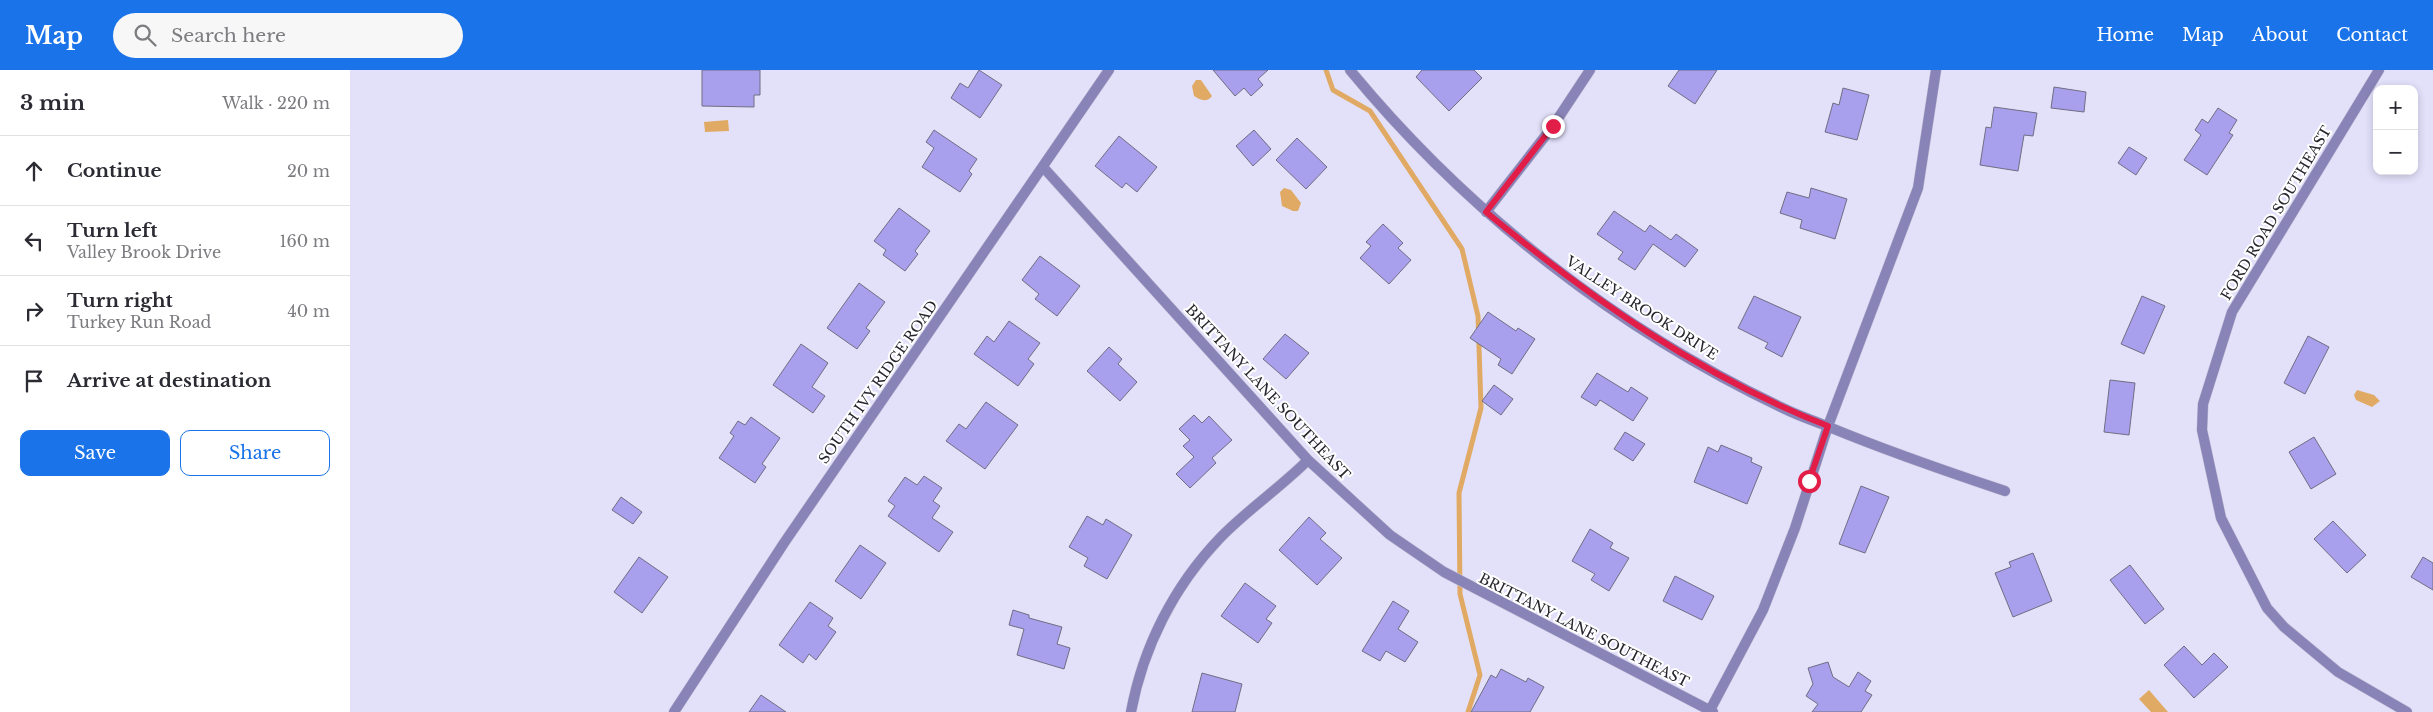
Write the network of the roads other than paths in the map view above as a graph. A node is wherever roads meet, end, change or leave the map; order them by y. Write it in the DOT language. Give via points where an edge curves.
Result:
graph roads {
  1 [pos="1109,70"];
  2 [pos="1350,70"];
  3 [pos="1590,70"];
  4 [pos="1936,70"];
  5 [pos="2379,70"];
  6 [pos="1044,167"];
  7 [pos="1486,212"];
  8 [pos="1828,426"];
  9 [pos="1308,460"];
  10 [pos="2005,491"];
  11 [pos="1711,711"];
  12 [pos="674,712"];
  13 [pos="1131,712"];
  14 [pos="2407,712"];
  1 -- 6 [label="street, SOUTH IVY RIDGE ROAD"];
  2 -- 7 [label="street, VALLEY BROOK DRIVE" via="1386,112"];
  3 -- 7 [label="street" via="1553,126"];
  4 -- 8 [label="street" via="1918,188"];
  5 -- 14 [label="street, FORD ROAD SOUTHEAST" via="2232,312 2203,404 2202,430 2221,518 2267,608 2284,627 2338,672"];
  6 -- 9 [label="street, BRITTANY LANE SOUTHEAST"];
  6 -- 12 [label="street, SOUTH IVY RIDGE ROAD" via="784,543"];
  7 -- 8 [label="street, VALLEY BROOK DRIVE" via="1550,264 1653,336 1786,410"];
  8 -- 10 [label="street, VALLEY BROOK DRIVE" via="1894,454"];
  8 -- 11 [label="street" via="1795,528 1763,610"];
  9 -- 11 [label="street, BRITTANY LANE SOUTHEAST" via="1390,535 1444,572"];
  9 -- 13 [label="street" via="1220,538 1191,572 1163,616 1136,681"];
}
